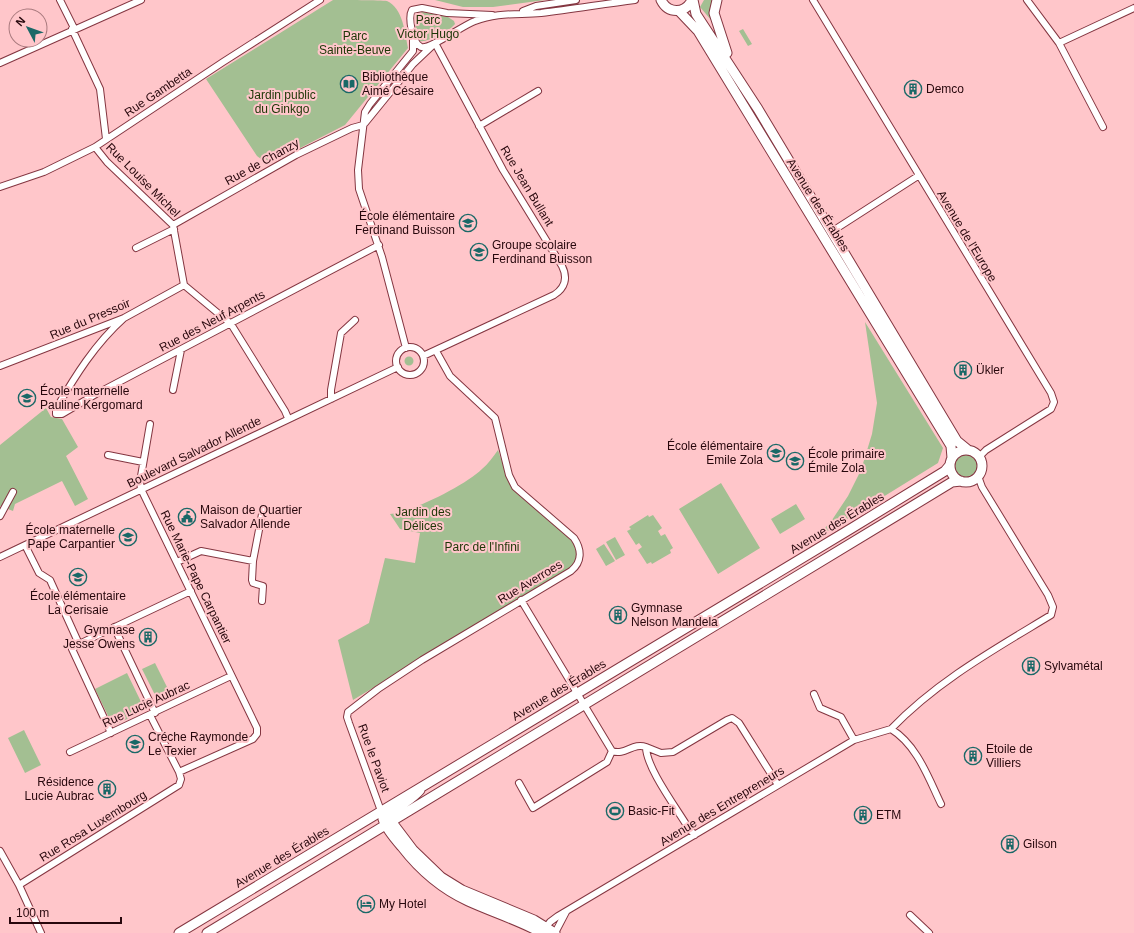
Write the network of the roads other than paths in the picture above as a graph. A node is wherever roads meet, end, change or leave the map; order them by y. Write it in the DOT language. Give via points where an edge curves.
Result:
graph roads {
  1 [pos="60,0"];
  2 [pos="141,0"];
  3 [pos="320,0"];
  4 [pos="576,0"];
  5 [pos="635,0"];
  6 [pos="693,0"];
  7 [pos="717,0"];
  8 [pos="812,0"];
  9 [pos="1027,0"];
  10 [pos="660,1"];
  11 [pos="1134,8"];
  12 [pos="679,11"];
  13 [pos="517,13"];
  14 [pos="492,15"];
  15 [pos="73,29"];
  16 [pos="413,36"];
  17 [pos="1059,43"];
  18 [pos="435,44"];
  19 [pos="0,63"];
  20 [pos="538,92"];
  21 [pos="758,109"];
  22 [pos="364,125"];
  23 [pos="479,126"];
  24 [pos="1103,127"];
  25 [pos="106,139"];
  26 [pos="95,147"];
  27 [pos="918,176"];
  28 [pos="0,187"];
  29 [pos="174,227"];
  30 [pos="830,232"];
  31 [pos="379,245"];
  32 [pos="136,248"];
  33 [pos="184,285"];
  34 [pos="124,318"];
  35 [pos="355,320"];
  36 [pos="231,324"];
  37 [pos="406,348"];
  38 [pos="181,350"];
  39 [pos="436,351"];
  40 [pos="423,356"];
  41 [pos="0,366"];
  42 [pos="398,367"];
  43 [pos="173,390"];
  44 [pos="332,399"];
  45 [pos="288,418"];
  46 [pos="150,424"];
  47 [pos="968,450"];
  48 [pos="108,456"];
  49 [pos="979,457"];
  50 [pos="951,461"];
  51 [pos="143,462"];
  52 [pos="978,476"];
  53 [pos="961,481"];
  54 [pos="141,489"];
  55 [pos="13,492"];
  56 [pos="263,509"];
  57 [pos="0,516"];
  58 [pos="27,549"];
  59 [pos="0,557"];
  60 [pos="253,560"];
  61 [pos="177,562"];
  62 [pos="191,591"];
  63 [pos="522,600"];
  64 [pos="262,601"];
  65 [pos="114,627"];
  66 [pos="79,644"];
  67 [pos="231,676"];
  68 [pos="577,693"];
  69 [pos="814,694"];
  70 [pos="585,705"];
  71 [pos="348,712"];
  72 [pos="152,714"];
  73 [pos="891,729"];
  74 [pos="111,733"];
  75 [pos="854,740"];
  76 [pos="646,747"];
  77 [pos="612,751"];
  78 [pos="70,752"];
  79 [pos="179,772"];
  80 [pos="519,784"];
  81 [pos="778,785"];
  82 [pos="941,804"];
  83 [pos="386,818"];
  84 [pos="695,835"];
  85 [pos="395,839"];
  86 [pos="0,851"];
  87 [pos="340,851"];
  88 [pos="19,885"];
  89 [pos="567,911"];
  90 [pos="910,915"];
  91 [pos="543,931"];
  92 [pos="41,933"];
  93 [pos="179,933"];
  94 [pos="207,933"];
  95 [pos="555,933"];
  96 [pos="929,933"];
  1 -- 15 [label="street"];
  2 -- 15 [label="street"];
  3 -- 25 [label="street, Rue Gambetta"];
  4 -- 13 [label="street" via="536,6"];
  5 -- 13 [label="street" via="539,13"];
  6 -- 12 [label="main road"];
  6 -- 21 [label="main road, Avenue des Érables" via="696,14"];
  7 -- 21 [label="main road, Avenue des Érables" via="714,13 725,49"];
  8 -- 27 [label="street, Avenue de l'Europe"];
  9 -- 17 [label="street"];
  10 -- 12 [label="main road, Avenue des Érables" via="668,8"];
  11 -- 17 [label="street"];
  12 -- 50 [label="main road, Avenue des Érables" via="698,31 833,250 951,446"];
  13 -- 14 [label="street"];
  14 -- 16 [label="street" via="447,13 418,7 410,13"];
  14 -- 18 [label="street" via="464,25"];
  15 -- 19 [label="street"];
  15 -- 25 [label="street" via="100,89"];
  16 -- 18 [label="street" via="420,46"];
  16 -- 22 [label="street" via="413,51 370,104 365,112"];
  17 -- 24 [label="street"];
  18 -- 22 [label="street" via="412,66"];
  18 -- 23 [label="street, Rue Jean Bullant"];
  20 -- 23 [label="street"];
  21 -- 30 [label="main road, Avenue des Érables"];
  22 -- 29 [label="street, Rue de Chanzy" via="352,128 296,156"];
  22 -- 31 [label="street" via="359,189"];
  23 -- 39 [label="street, Rue Jean Bullant" via="514,189 562,266 566,281 554,295"];
  25 -- 26 [label="street, Rue Gambetta"];
  26 -- 28 [label="street, Rue Gambetta" via="44,172"];
  26 -- 29 [label="street, Rue Louise Michel" via="107,162"];
  27 -- 30 [label="street"];
  27 -- 49 [label="street, Avenue de l'Europe" via="1051,393 1054,402 1052,409 986,450"];
  29 -- 32 [label="street, Rue Louise Michel"];
  29 -- 33 [label="street, Rue Louise Michel"];
  30 -- 47 [label="main road, Avenue des Érables" via="957,441"];
  31 -- 36 [label="street, Rue des Neuf Arpents"];
  31 -- 37 [label="street"];
  33 -- 34 [label="street, Rue du Pressoir"];
  33 -- 36 [label="street"];
  34 -- 38 [label="street, Rue des Neuf Arpents" via="93,351 56,409 56,414 62,414"];
  34 -- 41 [label="street, Rue du Pressoir"];
  35 -- 44 [label="street" via="341,333 331,390"];
  36 -- 38 [label="street, Rue des Neuf Arpents"];
  36 -- 45 [label="street"];
  37 -- 40 [label="street" via="414,348"];
  37 -- 42 [label="street" via="398,356"];
  38 -- 43 [label="street"];
  39 -- 40 [label="street, Rue Jean Bullant"];
  39 -- 63 [label="street, Rue Averroes" via="450,376 495,418 509,475 515,487 568,532 579,546 577,565 571,571"];
  40 -- 42 [label="street" via="423,365 418,372 404,373"];
  42 -- 44 [label="street, Boulevard Salvador Allende"];
  44 -- 45 [label="street, Boulevard Salvador Allende"];
  45 -- 54 [label="street, Boulevard Salvador Allende"];
  46 -- 51 [label="street"];
  47 -- 49 [label="main road"];
  47 -- 50 [label="main road" via="959,451"];
  48 -- 51 [label="street"];
  49 -- 52 [label="main road" via="982,466"];
  50 -- 53 [label="main road" via="952,475"];
  50 -- 68 [label="main road, Avenue des Érables" via="945,471"];
  51 -- 54 [label="street"];
  52 -- 53 [label="main road" via="970,481"];
  52 -- 73 [label="street, Avenue des Entrepreneurs" via="1053,607 1050,615 959,671"];
  53 -- 70 [label="main road, Avenue des Érables" via="952,482 701,632"];
  54 -- 59 [label="street, Boulevard Salvador Allende"];
  54 -- 61 [label="street, Rue Marie-Pape Carpantier"];
  55 -- 57 [label="street"];
  56 -- 60 [label="street"];
  58 -- 66 [label="street" via="39,573 50,580"];
  60 -- 61 [label="street" via="201,552"];
  60 -- 64 [label="street" via="252,580 253,583 263,586"];
  61 -- 62 [label="street, Rue Marie-Pape Carpantier"];
  62 -- 65 [label="street"];
  62 -- 67 [label="street, Rue Marie-Pape Carpantier"];
  63 -- 68 [label="street"];
  63 -- 71 [label="street, Rue Averroes" via="422,660"];
  65 -- 66 [label="street"];
  65 -- 72 [label="street"];
  66 -- 74 [label="street" via="72,649"];
  67 -- 72 [label="street, Rue Lucie Aubrac"];
  67 -- 79 [label="street, Rue Marie-Pape Carpantier" via="257,728 257,734 253,739"];
  68 -- 70 [label="street"];
  68 -- 83 [label="main road, Avenue des Érables" via="426,783"];
  69 -- 75 [label="street" via="820,708 841,717"];
  70 -- 77 [label="street"];
  70 -- 83 [label="main road, Avenue des Érables"];
  71 -- 83 [label="street, Rue le Paviot" via="349,723"];
  72 -- 74 [label="street, Rue Lucie Aubrac"];
  72 -- 79 [label="street"];
  73 -- 75 [label="street, Avenue des Entrepreneurs"];
  73 -- 82 [label="street" via="901,735 912,748"];
  74 -- 78 [label="street, Rue Lucie Aubrac"];
  75 -- 81 [label="street, Avenue des Entrepreneurs"];
  76 -- 77 [label="street" via="636,746 622,753"];
  76 -- 81 [label="street" via="661,753 673,752 732,718 739,723"];
  76 -- 84 [label="street" via="646,756 654,772"];
  77 -- 80 [label="street" via="607,762 533,808"];
  79 -- 88 [label="street, Rue Rosa Luxembourg" via="179,785"];
  81 -- 84 [label="street, Avenue des Entrepreneurs"];
  83 -- 85 [label="main road"];
  83 -- 87 [label="main road, Avenue des Érables"];
  83 -- 87 [label="main road" via="378,818 356,832"];
  83 -- 91 [label="main road" via="413,850 451,883"];
  83 -- 93 [label="main road, Avenue des Érables"];
  84 -- 89 [label="street, Avenue des Entrepreneurs"];
  85 -- 87 [label="main road" via="380,834"];
  85 -- 91 [label="main road" via="418,865 447,889 467,901"];
  86 -- 88 [label="street"];
  87 -- 94 [label="main road, Avenue des Érables"];
  88 -- 92 [label="street"];
  89 -- 91 [label="street, Avenue des Entrepreneurs" via="552,919"];
  89 -- 95 [label="street"];
  90 -- 96 [label="street"];
  91 -- 95 [label="main road"];
}
